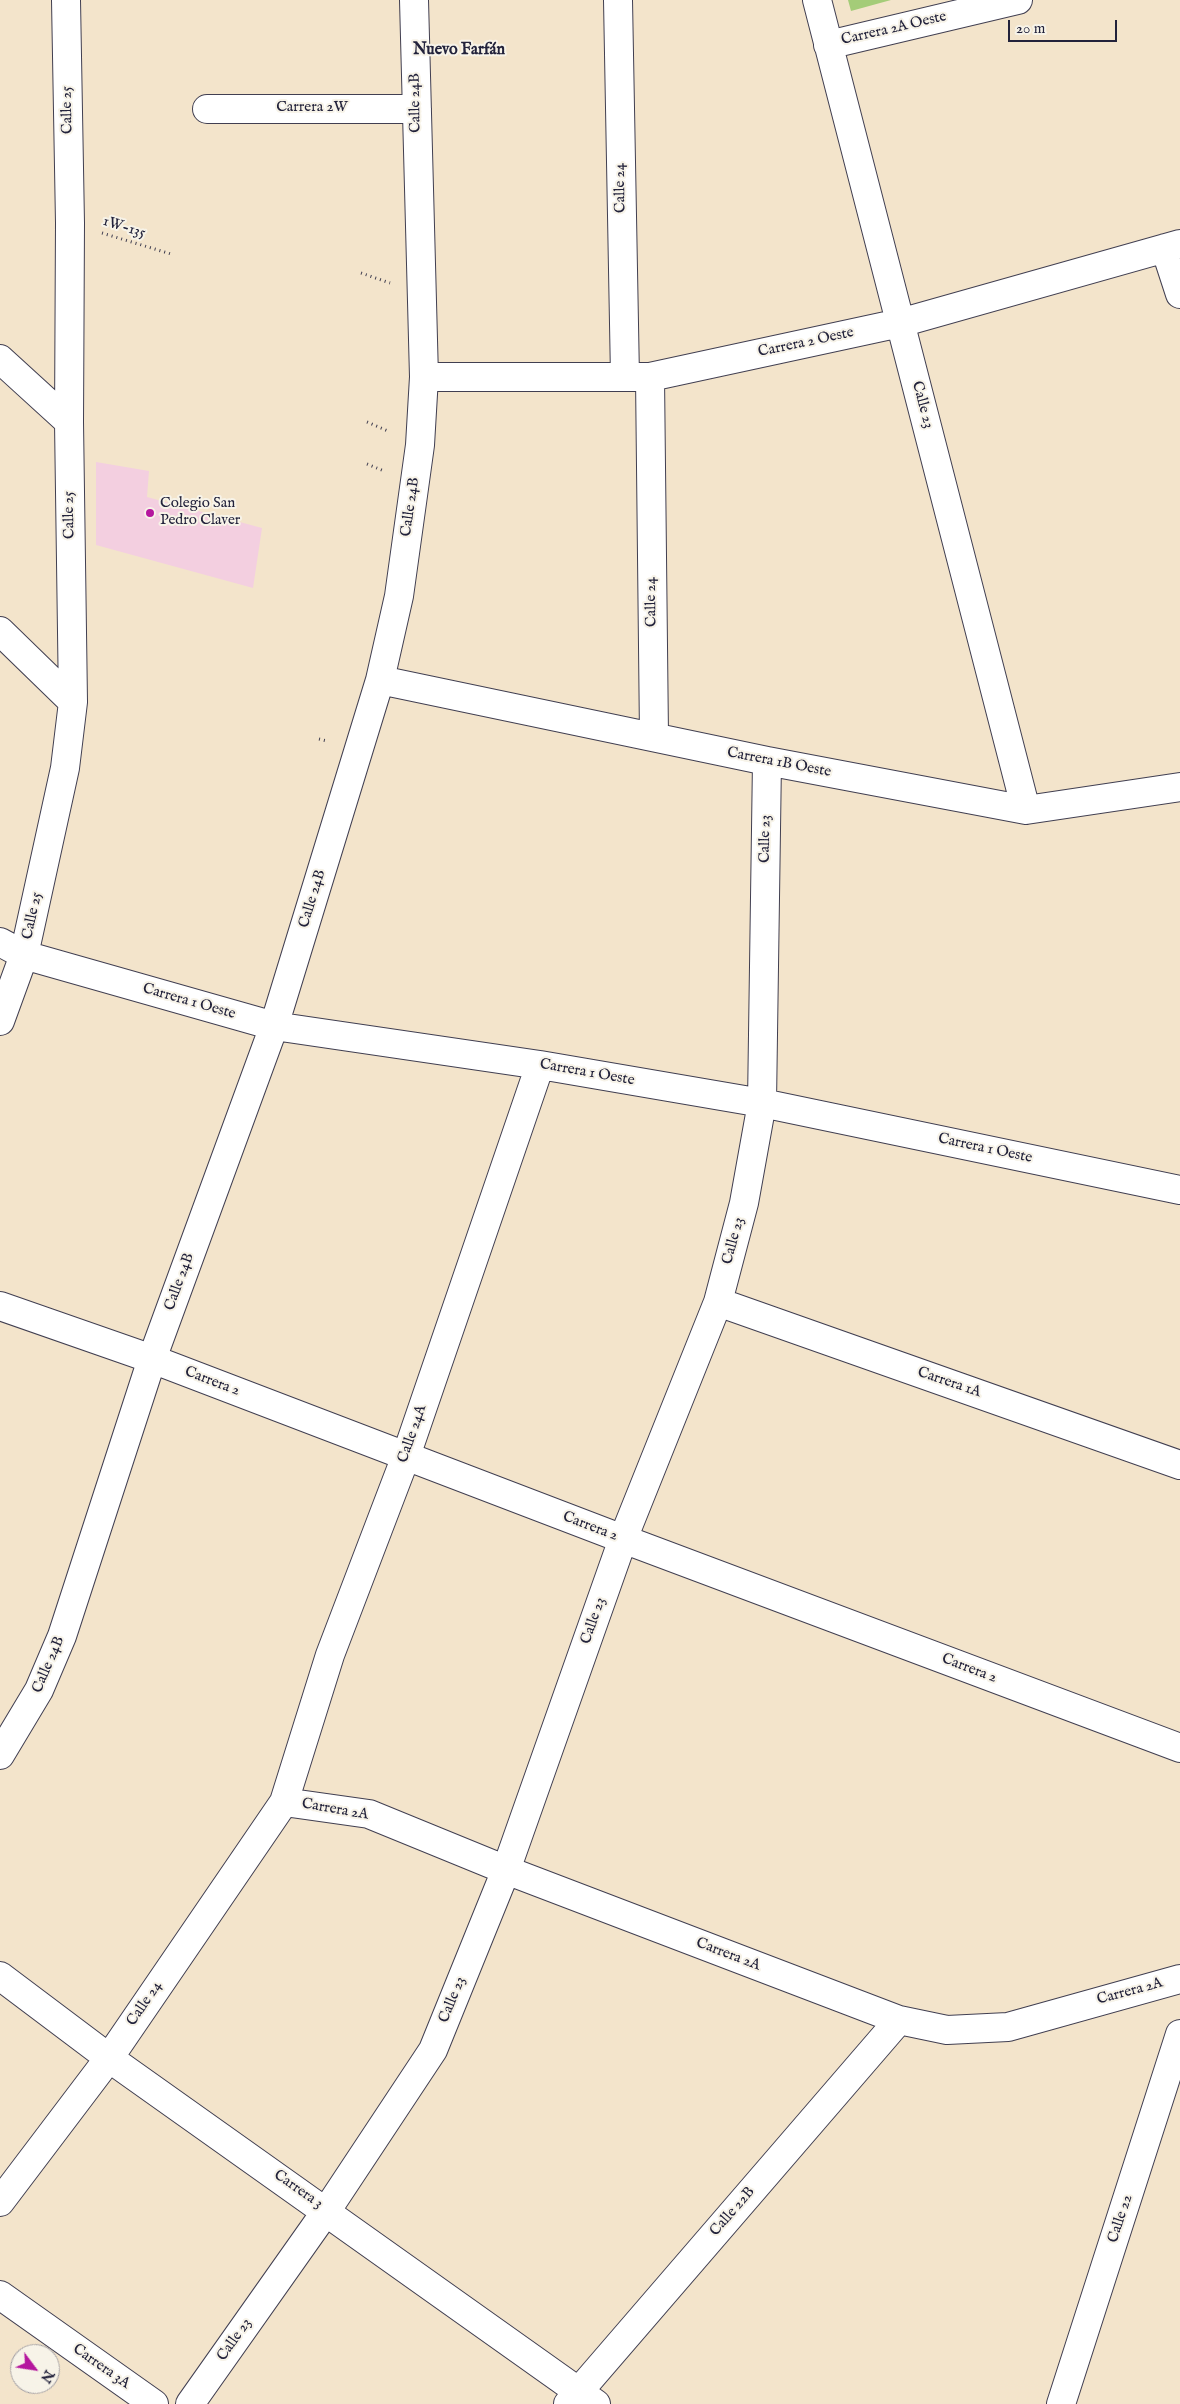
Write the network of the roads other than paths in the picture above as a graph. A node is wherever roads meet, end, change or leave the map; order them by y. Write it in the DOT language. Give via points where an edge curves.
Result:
graph roads {
  1 [pos="66,0"];
  2 [pos="414,0"];
  3 [pos="618,0"];
  4 [pos="816,0"];
  5 [pos="1018,0"];
  6 [pos="828,45"];
  7 [pos="207,109"];
  8 [pos="417,109"];
  9 [pos="1172,246"];
  10 [pos="1180,294"];
  11 [pos="900,323"];
  12 [pos="0,359"];
  13 [pos="424,377"];
  14 [pos="638,377"];
  15 [pos="69,422"];
  16 [pos="0,631"];
  17 [pos="380,680"];
  18 [pos="73,702"];
  19 [pos="654,736"];
  20 [pos="767,761"];
  21 [pos="1180,787"];
  22 [pos="1026,810"];
  23 [pos="0,942"];
  24 [pos="24,956"];
  25 [pos="0,1021"];
  26 [pos="274,1026"];
  27 [pos="540,1065"];
  28 [pos="762,1102"];
  29 [pos="1180,1190"];
  30 [pos="718,1302"];
  31 [pos="0,1306"];
  32 [pos="152,1359"];
  33 [pos="406,1456"];
  34 [pos="1180,1465"];
  35 [pos="623,1539"];
  36 [pos="1180,1748"];
  37 [pos="0,1755"];
  38 [pos="284,1802"];
  39 [pos="506,1870"];
  40 [pos="0,1976"];
  41 [pos="1180,1979"];
  42 [pos="898,2020"];
  43 [pos="1180,2034"];
  44 [pos="109,2058"];
  45 [pos="0,2202"];
  46 [pos="327,2210"];
  47 [pos="0,2295"];
  48 [pos="580,2400"];
  49 [pos="154,2404"];
  50 [pos="190,2404"];
  51 [pos="1061,2404"];
  1 -- 15 [label="street, Calle 25"];
  2 -- 8 [label="street, Calle 24B"];
  3 -- 14 [label="street, Calle 24"];
  4 -- 6 [label="street, Calle 23"];
  5 -- 6 [label="street, Carrera 2A Oeste"];
  6 -- 11 [label="street, Calle 23"];
  7 -- 8 [label="street, Carrera 2W"];
  8 -- 13 [label="street, Calle 24B"];
  9 -- 10 [label="street"];
  9 -- 11 [label="street, Carrera 2 Oeste"];
  11 -- 14 [label="street, Carrera 2 Oeste"];
  11 -- 22 [label="street, Calle 23"];
  12 -- 15 [label="street"];
  13 -- 14 [label="street, Carrera 2 Oeste"];
  13 -- 17 [label="street, Calle 24B" via="420,445 399,596"];
  14 -- 19 [label="street, Calle 24"];
  15 -- 18 [label="street, Calle 25"];
  16 -- 18 [label="street"];
  17 -- 19 [label="street, Carrera 1B Oeste"];
  17 -- 26 [label="street, Calle 24B"];
  18 -- 24 [label="street, Calle 25" via="65,768"];
  19 -- 20 [label="street, Carrera 1B Oeste"];
  20 -- 22 [label="street, Carrera 1B Oeste"];
  20 -- 28 [label="street, Calle 23"];
  21 -- 22 [label="street, Carrera 1B Oeste"];
  23 -- 24 [label="street, Carrera 1 Oeste"];
  24 -- 25 [label="street, Calle 25"];
  24 -- 26 [label="street, Carrera 1 Oeste"];
  26 -- 27 [label="street, Carrera 1 Oeste"];
  26 -- 32 [label="street, Calle 24B"];
  27 -- 28 [label="street, Carrera 1 Oeste"];
  27 -- 33 [label="street, Calle 24A"];
  28 -- 29 [label="street, Carrera 1 Oeste"];
  28 -- 30 [label="street, Calle 23" via="744,1203"];
  30 -- 34 [label="street, Carrera 1A"];
  30 -- 35 [label="street, Calle 23"];
  31 -- 32 [label="street, Carrera 2"];
  32 -- 33 [label="street, Carrera 2"];
  32 -- 37 [label="street, Calle 24B" via="62,1636 39,1690"];
  33 -- 35 [label="street, Carrera 2"];
  33 -- 38 [label="street, Calle 24A" via="330,1655"];
  35 -- 36 [label="street, Carrera 2"];
  35 -- 39 [label="street, Calle 23"];
  38 -- 39 [label="street, Carrera 2A" via="369,1814"];
  38 -- 44 [label="street, Calle 24"];
  39 -- 42 [label="street, Carrera 2A"];
  39 -- 46 [label="street, Calle 23" via="433,2050"];
  40 -- 44 [label="street, Carrera 3"];
  41 -- 42 [label="street, Carrera 2A" via="1008,2027 947,2030"];
  42 -- 48 [label="street, Calle 22B"];
  43 -- 51 [label="street, Calle 22"];
  44 -- 45 [label="street, Calle 24"];
  44 -- 46 [label="street, Carrera 3"];
  46 -- 48 [label="street, Carrera 3"];
  46 -- 50 [label="street, Calle 23"];
  47 -- 49 [label="street, Carrera 3A"];
}
